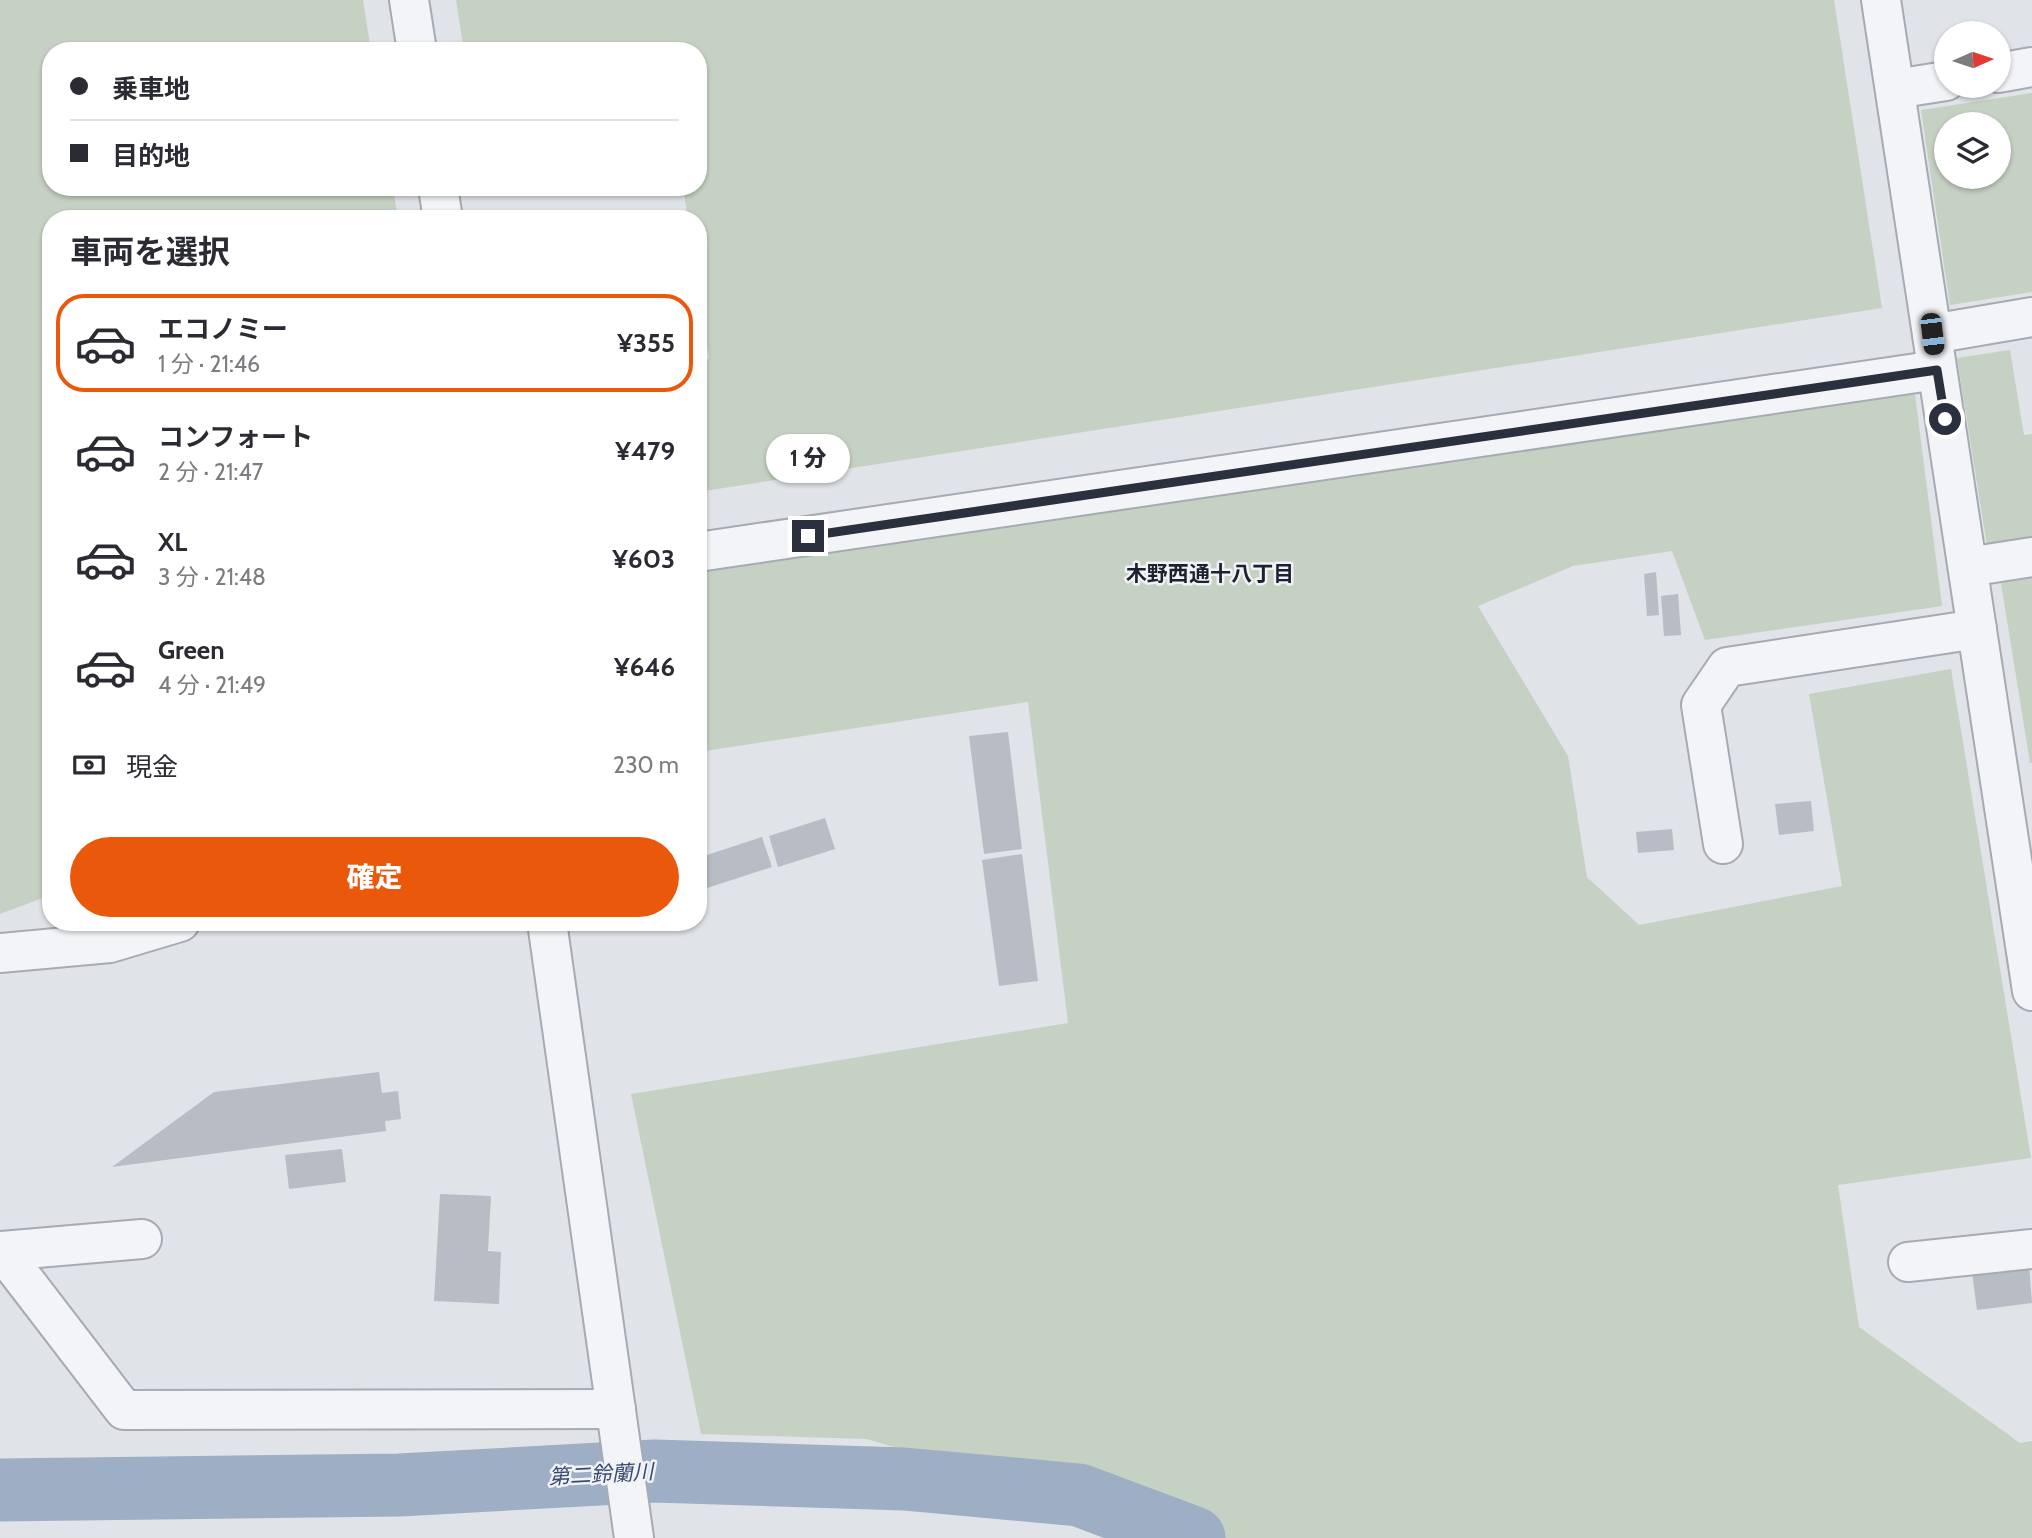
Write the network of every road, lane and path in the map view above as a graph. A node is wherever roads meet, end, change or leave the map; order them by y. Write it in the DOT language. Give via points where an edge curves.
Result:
graph roads {
  1 [pos="410,0"];
  2 [pos="1881,0"];
  3 [pos="416,42"];
  4 [pos="2032,67"];
  5 [pos="2011,71"];
  6 [pos="1934,83"];
  7 [pos="1895,89"];
  8 [pos="2032,317"];
  9 [pos="1935,352"];
  10 [pos="707,551"];
  11 [pos="2032,557"];
  12 [pos="1968,567"];
  13 [pos="1977,629"];
  14 [pos="2017,798"];
  15 [pos="1723,844"];
  16 [pos="150,931"];
  17 [pos="548,931"];
  18 [pos="0,953"];
  19 [pos="2032,991"];
  20 [pos="142,1238"];
  21 [pos="2032,1249"];
  22 [pos="1,1250"];
  23 [pos="1908,1262"];
  24 [pos="618,1424"];
  25 [pos="634,1538"];
  1 -- 3 [label="street"];
  2 -- 7 [label="street"];
  4 -- 5 [label="street"];
  6 -- 7 [label="street"];
  7 -- 9 [label="street"];
  8 -- 9 [label="street"];
  9 -- 10 [label="street"];
  9 -- 12 [label="street"];
  11 -- 12 [label="street"];
  12 -- 13 [label="street"];
  13 -- 14 [label="street"];
  13 -- 15 [label="street" via="1727,667 1701,705"];
  14 -- 19 [label="street"];
  16 -- 18 [label="street" via="110,943"];
  17 -- 24 [label="street"];
  20 -- 22 [label="street"];
  21 -- 23 [label="street"];
  22 -- 24 [label="street" via="124,1410"];
  24 -- 25 [label="street"];
}
